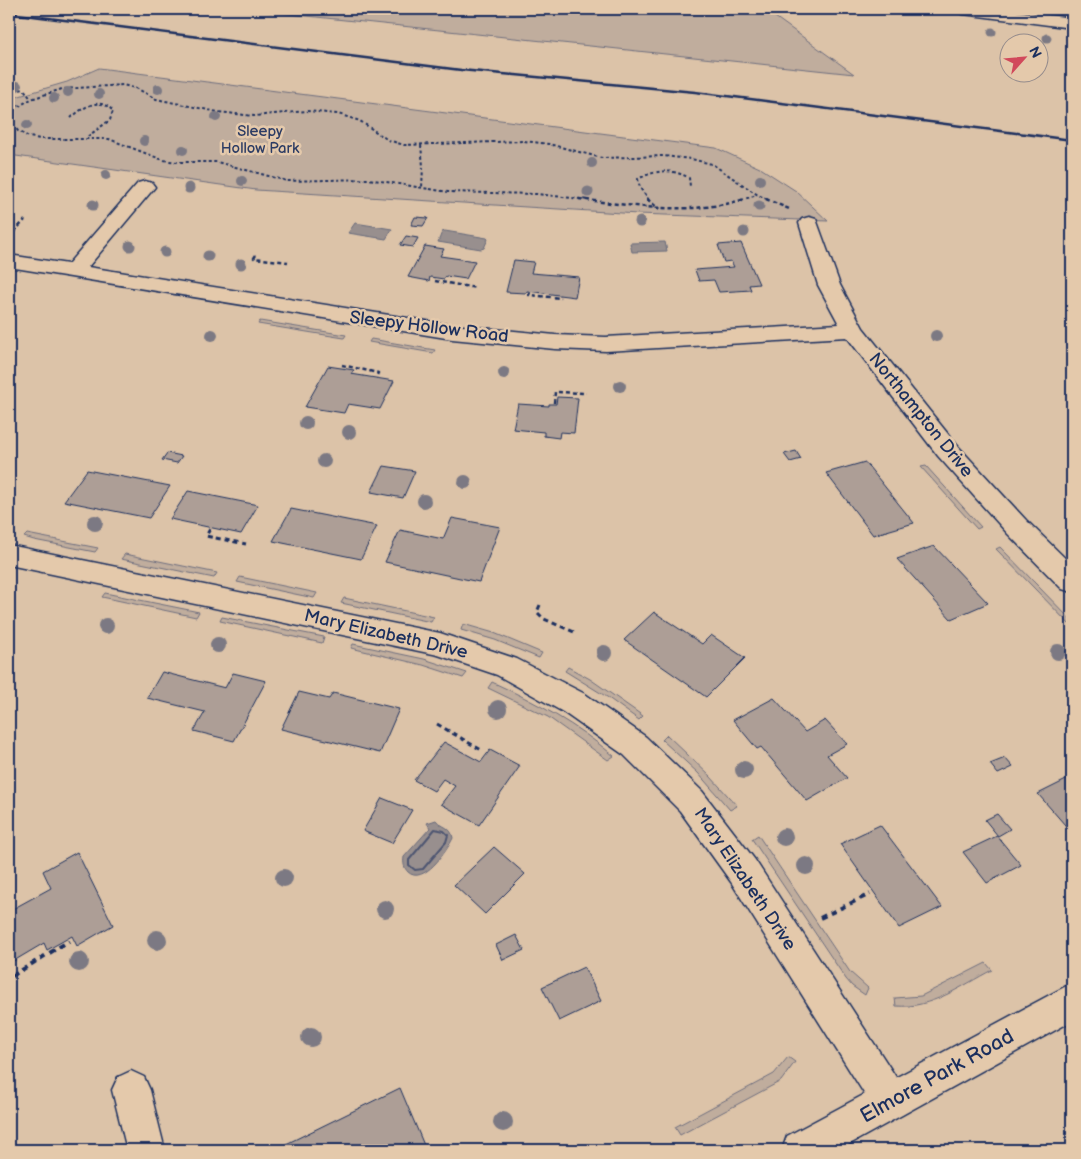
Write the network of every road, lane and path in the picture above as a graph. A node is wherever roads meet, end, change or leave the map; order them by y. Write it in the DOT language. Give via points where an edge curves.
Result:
graph roads {
  1 [pos="963,9"];
  2 [pos="1072,23"];
  3 [pos="9,92"];
  4 [pos="30,99"];
  5 [pos="9,112"];
  6 [pos="71,118"];
  7 [pos="9,121"];
  8 [pos="86,137"];
  9 [pos="421,145"];
  10 [pos="690,186"];
  11 [pos="145,187"];
  12 [pos="422,188"];
  13 [pos="758,195"];
  14 [pos="659,210"];
  15 [pos="25,220"];
  16 [pos="809,223"];
  17 [pos="9,237"];
  18 [pos="256,255"];
  19 [pos="9,261"];
  20 [pos="288,262"];
  21 [pos="73,271"];
  22 [pos="435,281"];
  23 [pos="476,288"];
  24 [pos="530,292"];
  25 [pos="561,298"];
  26 [pos="853,330"];
  27 [pos="342,365"];
  28 [pos="376,377"];
  29 [pos="586,393"];
  30 [pos="554,402"];
  31 [pos="210,529"];
  32 [pos="246,544"];
  33 [pos="9,555"];
  34 [pos="1072,582"];
  35 [pos="540,605"];
  36 [pos="574,632"];
  37 [pos="437,724"];
  38 [pos="483,751"];
  39 [pos="870,894"];
  40 [pos="820,918"];
  41 [pos="69,942"];
  42 [pos="12,976"];
  43 [pos="1072,1001"];
  44 [pos="131,1090"];
  45 [pos="890,1101"];
  46 [pos="146,1150"];
  47 [pos="801,1150"];
  1 -- 2 [label="street"];
  3 -- 4 [label="path" via="24,89"];
  4 -- 5 [label="path"];
  4 -- 9 [label="path" via="68,88 130,86 156,99 218,112 254,116 306,111 338,114 360,121 394,143"];
  6 -- 8 [label="path" via="93,104 110,107 113,111 110,120"];
  7 -- 8 [label="path" via="19,134 39,140"];
  8 -- 12 [label="path" via="125,143 170,162 223,163 288,181 369,179"];
  9 -- 12 [label="path"];
  9 -- 13 [label="path" via="524,141 602,158 663,156 691,159 712,164"];
  10 -- 14 [label="path" via="689,178 677,172 656,171 638,179 642,192"];
  11 -- 21 [label="street"];
  12 -- 14 [label="path" via="546,195"];
  13 -- 14 [label="path" via="729,204"];
  13 -- 16 [label="path" via="800,215"];
  15 -- 17 [label="path"];
  16 -- 26 [label="street, Northampton Drive" via="829,285"];
  18 -- 20 [label="path" via="254,258"];
  19 -- 21 [label="street, Sleepy Hollow Road"];
  21 -- 26 [label="street, Sleepy Hollow Road" via="452,332 554,342 606,344"];
  22 -- 23 [label="path"];
  24 -- 25 [label="path" via="529,295"];
  26 -- 34 [label="street, Northampton Drive" via="947,450"];
  27 -- 28 [label="path" via="378,373"];
  29 -- 30 [label="path" via="555,392"];
  31 -- 32 [label="path" via="206,536"];
  33 -- 45 [label="street, Mary Elizabeth Drive" via="440,644 507,667 574,703 635,746 696,808 743,871"];
  35 -- 36 [label="path" via="537,612 544,619"];
  37 -- 38 [label="path"];
  39 -- 40 [label="path"];
  41 -- 42 [label="path"];
  43 -- 45 [label="street, Elmore Park Road"];
  44 -- 46 [label="street"];
  45 -- 47 [label="street, Elmore Park Road"];
}
